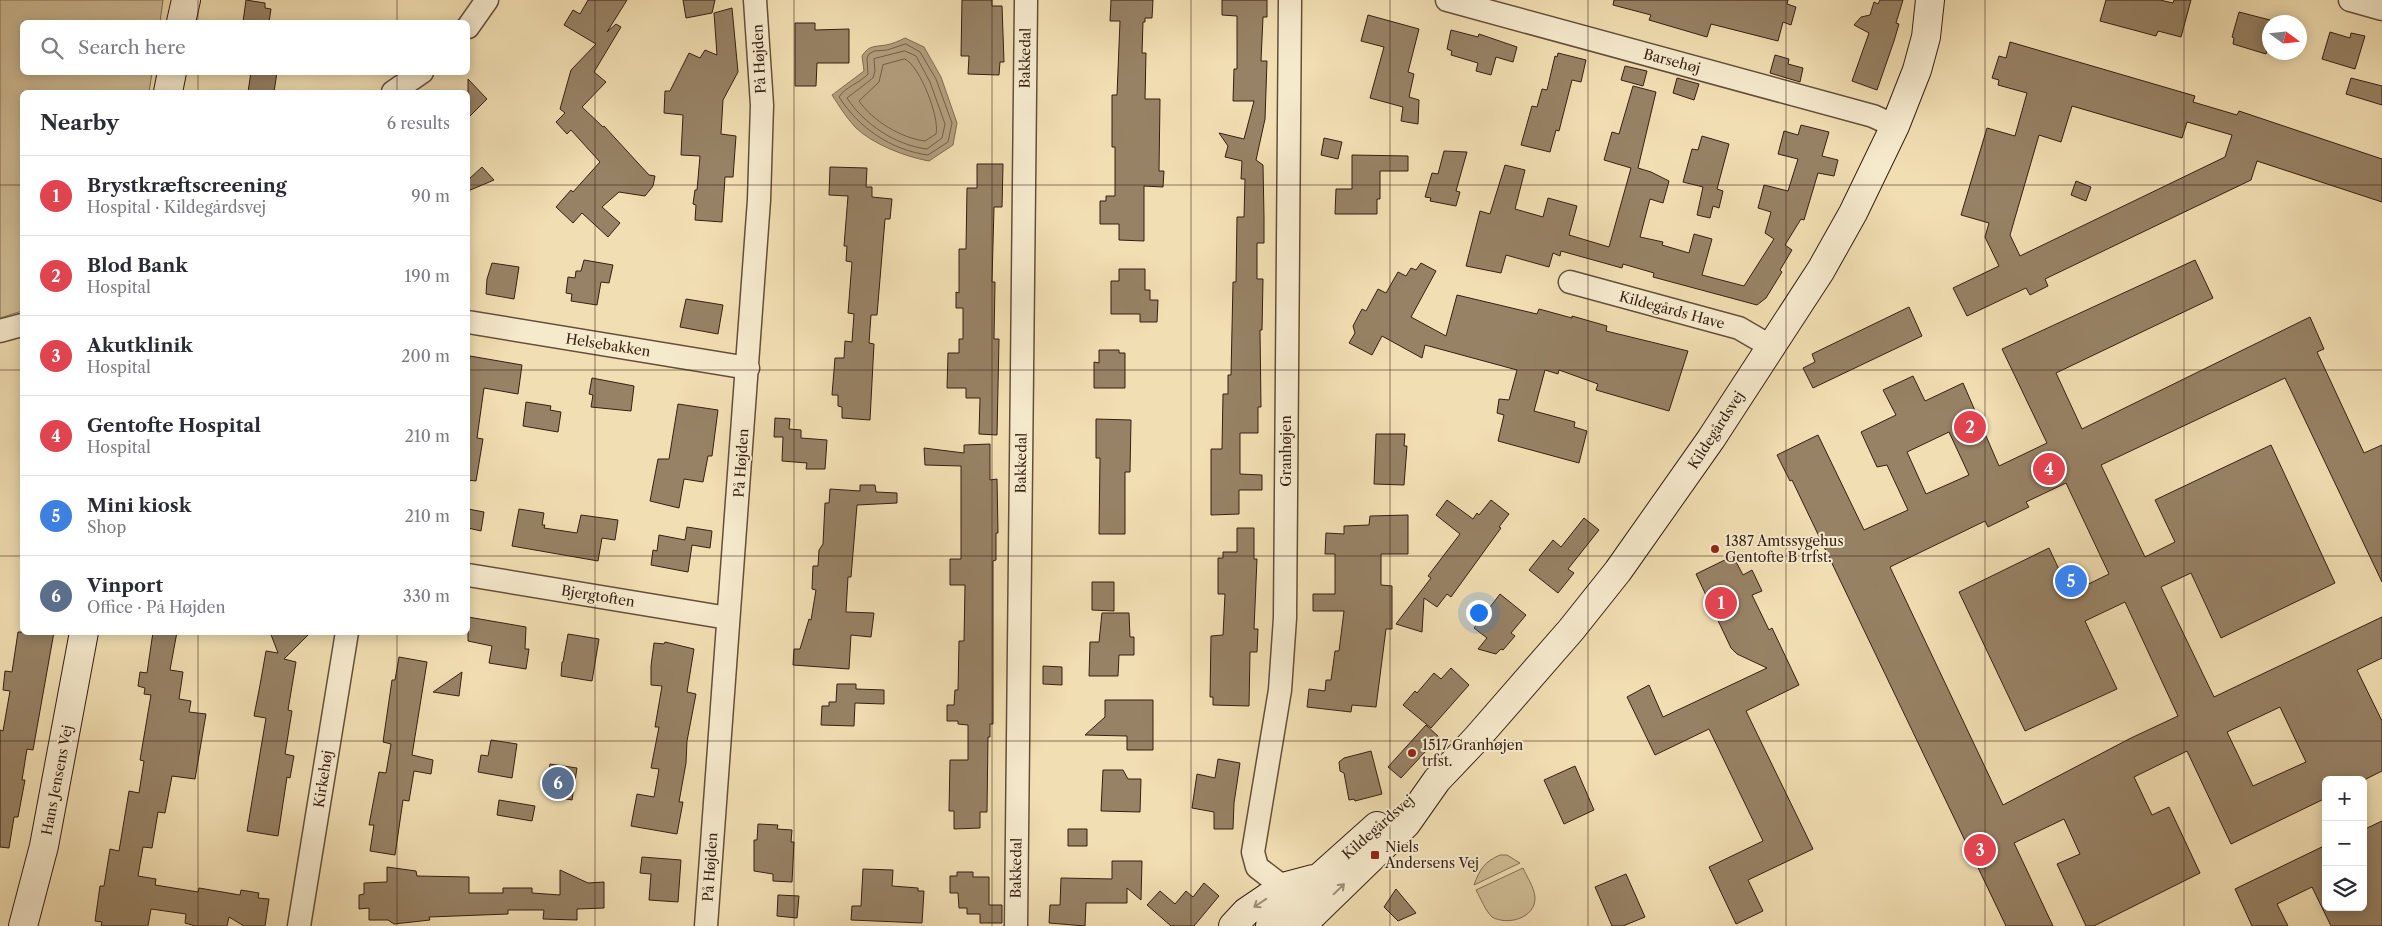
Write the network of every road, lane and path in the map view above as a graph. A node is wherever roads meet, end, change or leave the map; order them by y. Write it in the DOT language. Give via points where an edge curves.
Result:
graph roads {
  1 [pos="186,0"];
  2 [pos="487,0"];
  3 [pos="755,0"];
  4 [pos="1026,0"];
  5 [pos="1290,0"];
  6 [pos="1447,0"];
  7 [pos="1930,0"];
  8 [pos="1946,0"];
  9 [pos="2350,0"];
  10 [pos="2382,9"];
  11 [pos="181,20"];
  12 [pos="470,24"];
  13 [pos="1926,37"];
  14 [pos="171,75"];
  15 [pos="418,75"];
  16 [pos="168,90"];
  17 [pos="395,90"];
  18 [pos="1895,126"];
  19 [pos="1570,282"];
  20 [pos="470,322"];
  21 [pos="20,326"];
  22 [pos="0,331"];
  23 [pos="1770,346"];
  24 [pos="748,368"];
  25 [pos="470,575"];
  26 [pos="728,618"];
  27 [pos="83,635"];
  28 [pos="347,635"];
  29 [pos="1438,780"];
  30 [pos="1320,877"];
  31 [pos="1283,888"];
  32 [pos="1312,921"];
  33 [pos="23,926"];
  34 [pos="299,926"];
  35 [pos="706,926"];
  36 [pos="1016,926"];
  37 [pos="1233,926"];
  38 [pos="1270,926"];
  1 -- 11 [label="street"];
  2 -- 12 [label="street"];
  3 -- 24 [label="street, På Højden" via="762,105"];
  4 -- 36 [label="street, Bakkedal"];
  5 -- 31 [label="street, Granhøjen" via="1285,618 1280,690 1253,852 1258,867"];
  6 -- 18 [label="street, Barsehøj" via="1874,116"];
  7 -- 13 [label="street, Kildegårdsvej"];
  8 -- 13 [label="street, Kildegårdsvej" via="1942,13"];
  9 -- 10 [label="street"];
  13 -- 18 [label="street, Kildegårdsvej"];
  14 -- 16 [label="street"];
  15 -- 17 [label="street"];
  18 -- 23 [label="street, Kildegårdsvej" via="1845,228"];
  19 -- 23 [label="street, Kildegårds Have" via="1739,328"];
  20 -- 24 [label="street, Helsebakken"];
  21 -- 22 [label="street"];
  23 -- 29 [label="street, Kildegårdsvej" via="1711,439 1618,571 1538,670"];
  24 -- 26 [label="street, På Højden"];
  25 -- 26 [label="street, Bjergtoften"];
  26 -- 35 [label="street, På Højden"];
  27 -- 33 [label="street, Hans Jensens Vej" via="44,846"];
  28 -- 34 [label="street, Kirkehøj"];
  29 -- 30 [label="street, Kildegårdsvej" via="1400,805"];
  32 -- 29 [label="street, Kildegårdsvej, one-way" via="1406,824"];
  30 -- 31 [label="street, Kildegårdsvej"];
  30 -- 38 [label="street, Kildegårdsvej"];
  31 -- 37 [label="street, Kildegårdsvej, one-way" via="1246,912"];
}
